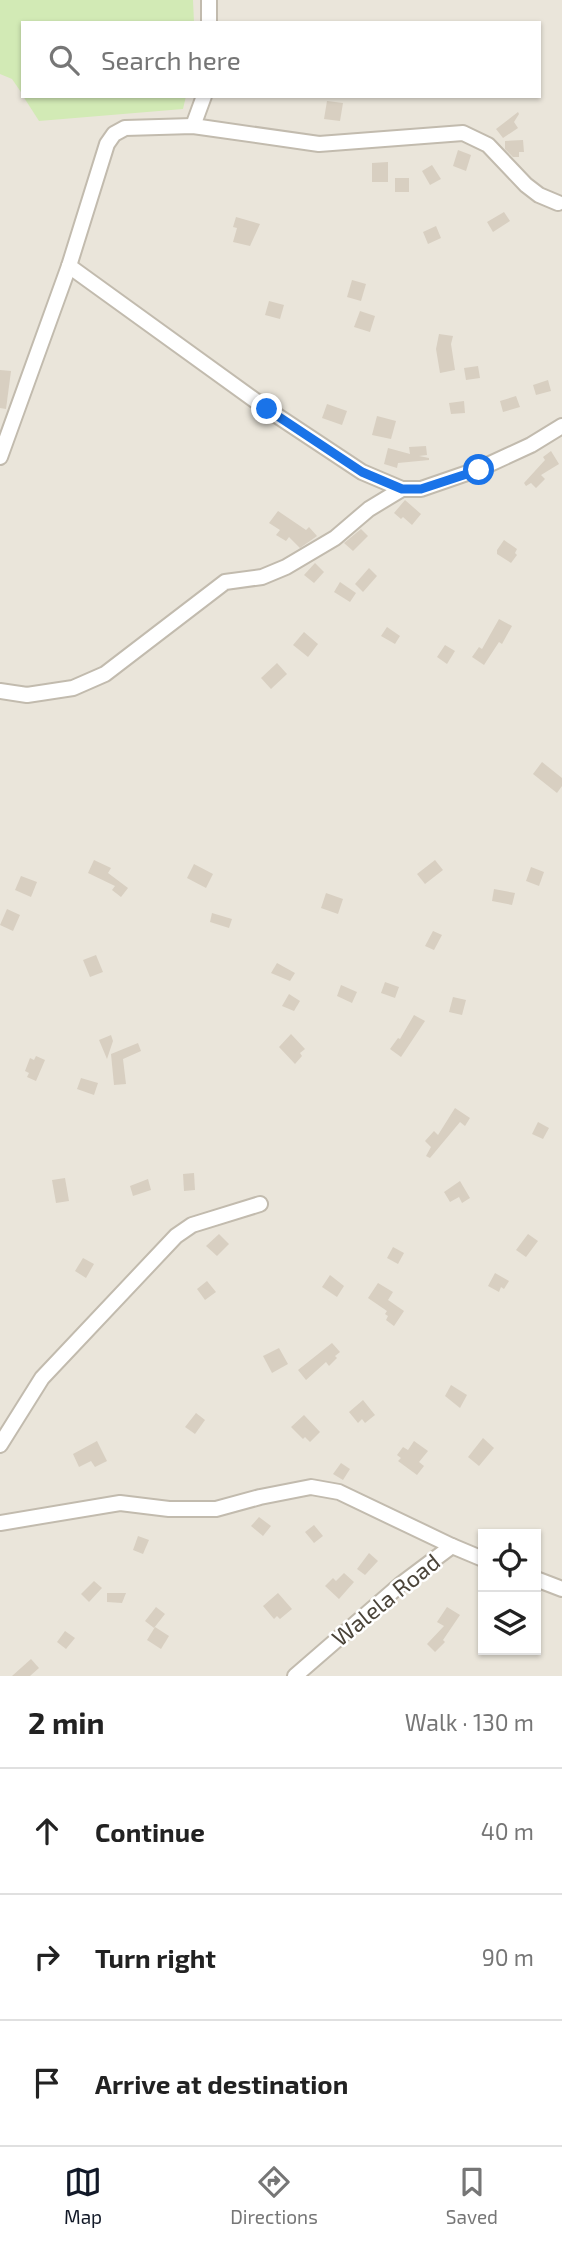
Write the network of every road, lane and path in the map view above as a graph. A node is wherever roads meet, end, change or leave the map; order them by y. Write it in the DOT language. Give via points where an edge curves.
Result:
graph roads {
  1 [pos="209,0"];
  2 [pos="209,21"];
  3 [pos="203,98"];
  4 [pos="193,126"];
  5 [pos="558,203"];
  6 [pos="69,266"];
  7 [pos="562,426"];
  8 [pos="0,457"];
  9 [pos="402,489"];
  10 [pos="0,691"];
  11 [pos="260,1204"];
  12 [pos="0,1445"];
  13 [pos="0,1523"];
  14 [pos="452,1546"];
  15 [pos="478,1557"];
  16 [pos="541,1581"];
  17 [pos="562,1589"];
  18 [pos="295,1676"];
  1 -- 2 [label="street"];
  3 -- 4 [label="street"];
  4 -- 5 [label="street" via="319,144 463,133 488,145 526,185"];
  4 -- 6 [label="street" via="125,128 114,134"];
  6 -- 8 [label="street"];
  6 -- 9 [label="street" via="299,430 362,472"];
  7 -- 9 [label="street" via="479,470 421,489"];
  9 -- 10 [label="street" via="286,567 262,577 225,582 105,674 73,688 27,695"];
  11 -- 12 [label="street" via="192,1225 176,1236 42,1378"];
  13 -- 14 [label="street" via="120,1503 216,1509 311,1487 339,1492"];
  14 -- 15 [label="street, Walela Road"];
  14 -- 18 [label="street, Walela Road"];
  16 -- 17 [label="street"];
}
